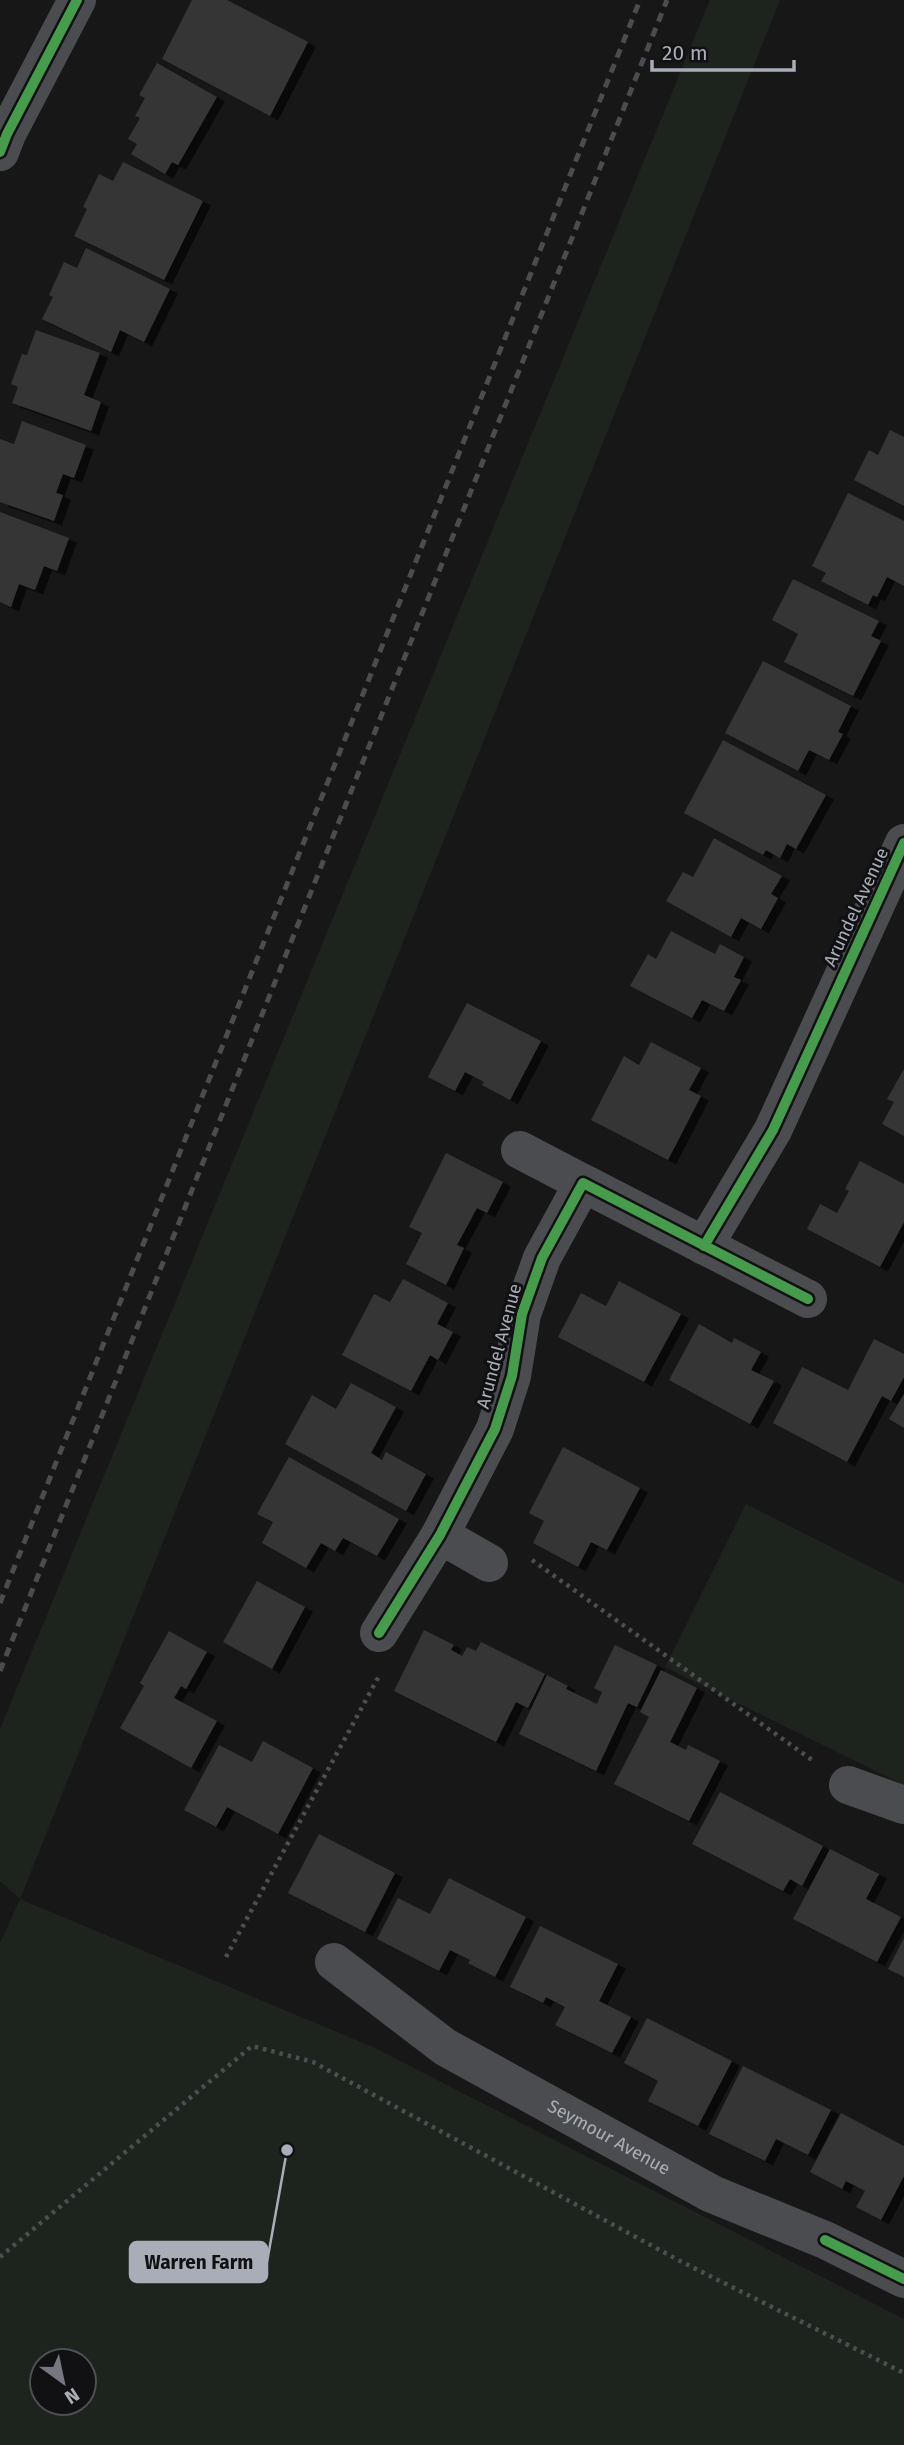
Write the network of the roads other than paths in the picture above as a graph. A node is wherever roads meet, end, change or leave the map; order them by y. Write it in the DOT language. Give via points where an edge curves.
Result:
graph roads {
  1 [pos="77,0"];
  2 [pos="2,139"];
  3 [pos="904,844"];
  4 [pos="520,1150"];
  5 [pos="583,1183"];
  6 [pos="704,1246"];
  7 [pos="808,1299"];
  8 [pos="440,1535"];
  9 [pos="489,1563"];
  10 [pos="379,1633"];
  11 [pos="848,1785"];
  12 [pos="904,1805"];
  13 [pos="334,1962"];
  14 [pos="904,2279"];
  1 -- 2 [label="street"];
  3 -- 6 [label="street, Arundel Avenue" via="773,1130"];
  4 -- 5 [label="street"];
  5 -- 6 [label="street"];
  5 -- 8 [label="street, Arundel Avenue" via="542,1258 526,1303 512,1376 495,1429"];
  6 -- 7 [label="street"];
  8 -- 9 [label="street"];
  8 -- 10 [label="street, Arundel Avenue"];
  11 -- 12 [label="street"];
  13 -- 14 [label="street, Seymour Avenue" via="445,2047 712,2194 825,2240"];
}
